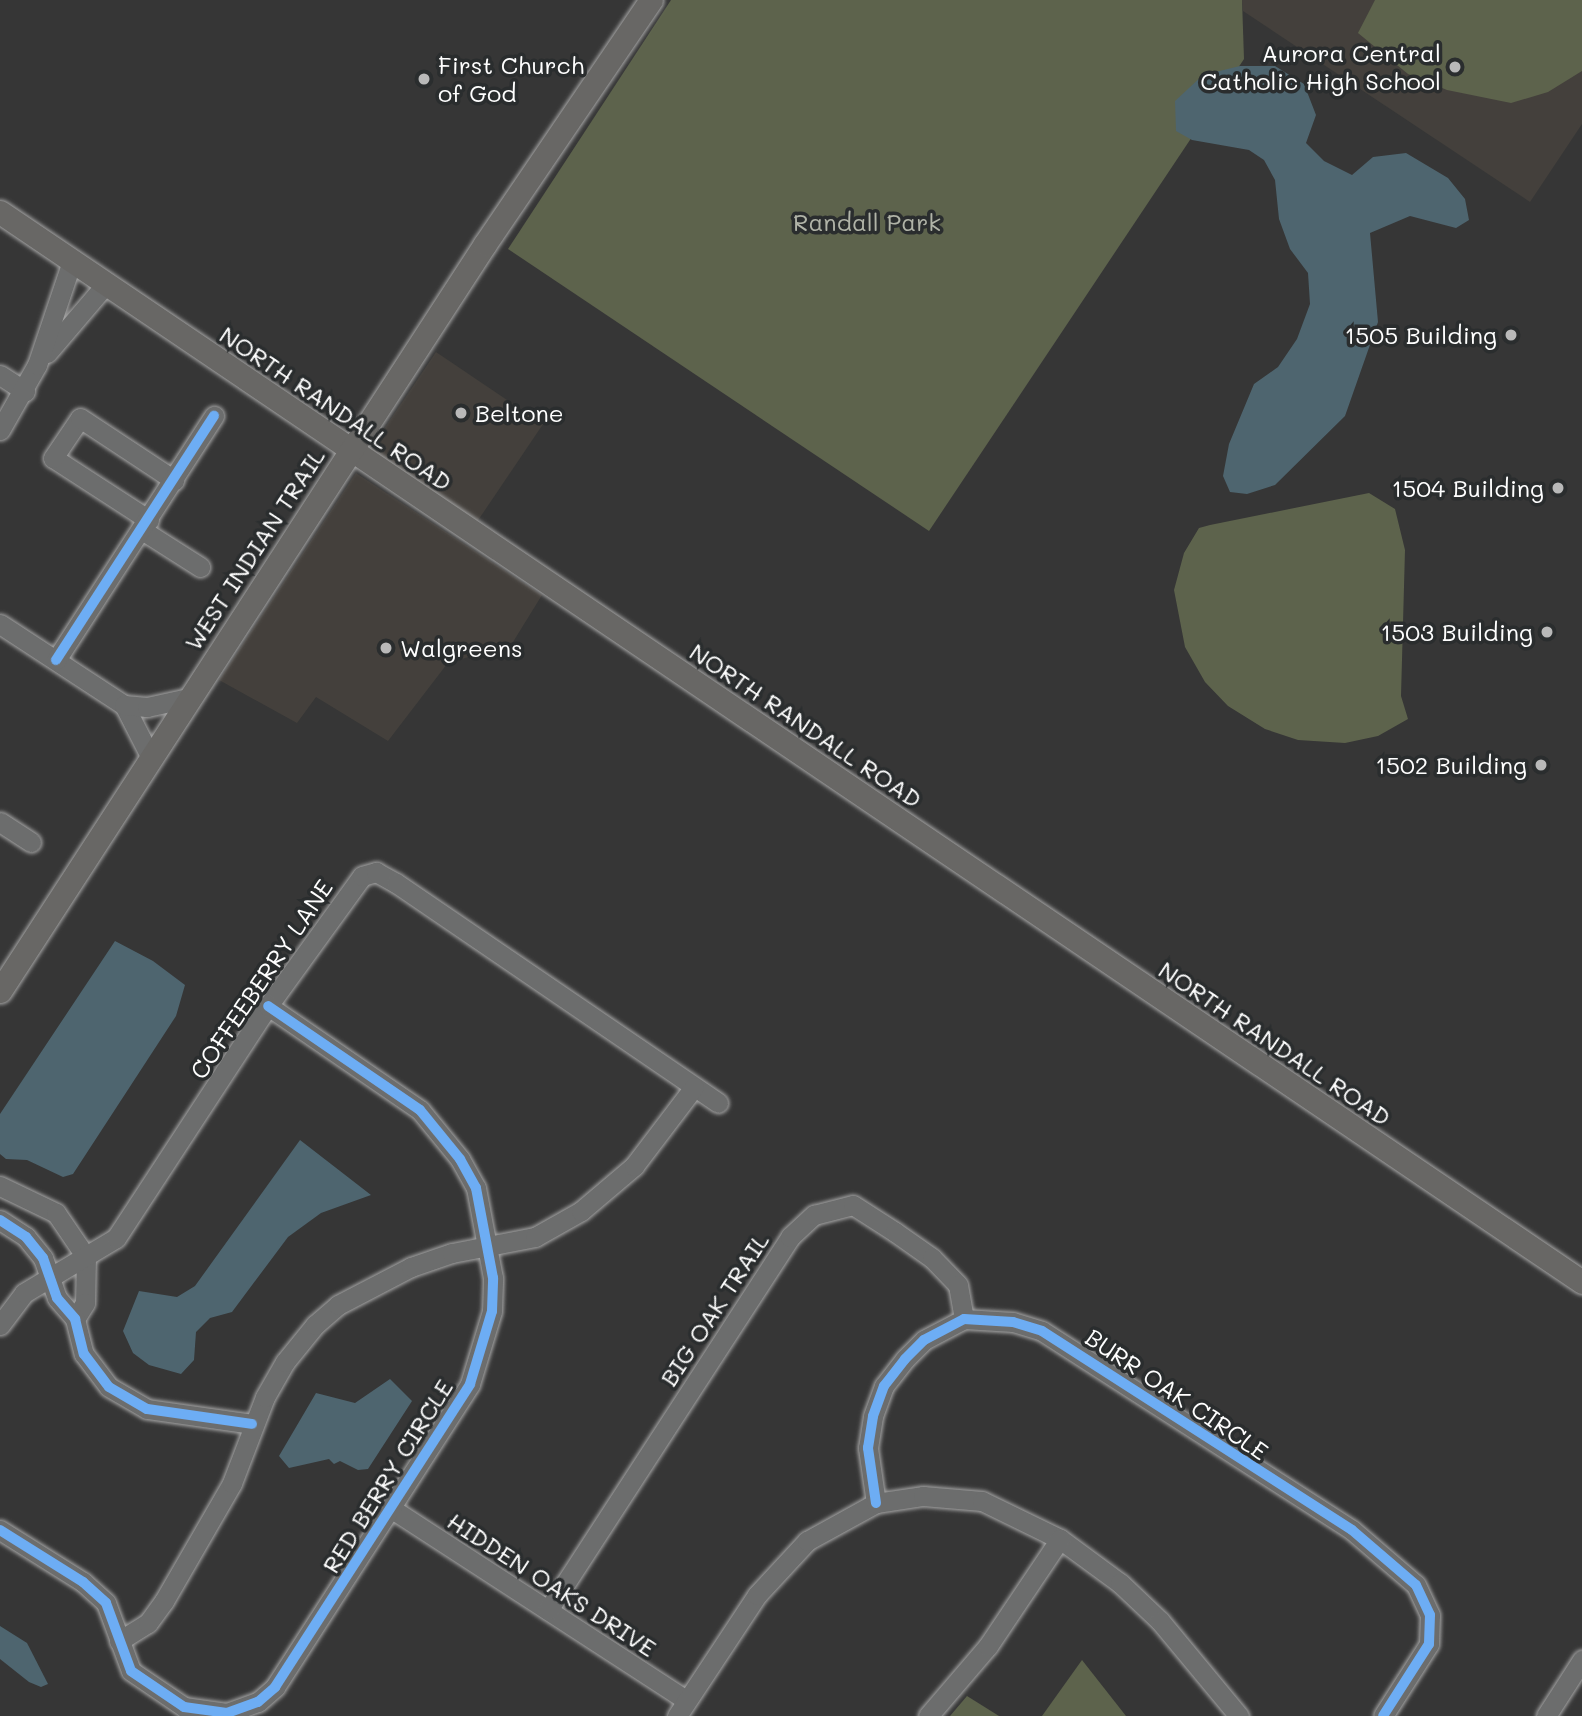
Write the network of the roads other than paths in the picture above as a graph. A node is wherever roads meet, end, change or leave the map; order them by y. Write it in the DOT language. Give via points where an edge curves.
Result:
graph roads {
  1 [pos="651,0"];
  2 [pos="0,212"];
  3 [pos="72,261"];
  4 [pos="106,284"];
  5 [pos="37,365"];
  6 [pos="0,375"];
  7 [pos="25,391"];
  8 [pos="214,416"];
  9 [pos="0,430"];
  10 [pos="351,450"];
  11 [pos="174,480"];
  12 [pos="146,525"];
  13 [pos="200,567"];
  14 [pos="2,629"];
  15 [pos="57,660"];
  16 [pos="188,698"];
  17 [pos="124,705"];
  18 [pos="150,756"];
  19 [pos="0,822"];
  20 [pos="31,842"];
  21 [pos="0,991"];
  22 [pos="268,1006"];
  23 [pos="694,1087"];
  24 [pos="718,1103"];
  25 [pos="0,1186"];
  26 [pos="0,1220"];
  27 [pos="490,1246"];
  28 [pos="86,1257"];
  29 [pos="49,1278"];
  30 [pos="1582,1282"];
  31 [pos="75,1319"];
  32 [pos="964,1320"];
  33 [pos="0,1325"];
  34 [pos="252,1424"];
  35 [pos="876,1503"];
  36 [pos="392,1509"];
  37 [pos="0,1530"];
  38 [pos="1060,1539"];
  39 [pos="548,1610"];
  40 [pos="120,1641"];
  41 [pos="1582,1660"];
  42 [pos="682,1708"];
  43 [pos="928,1716"];
  44 [pos="1239,1716"];
  45 [pos="1383,1716"];
  46 [pos="1546,1716"];
  1 -- 10 [label="main road, WEST INDIAN TRAIL"];
  2 -- 3 [label="main road, NORTH RANDALL ROAD"];
  3 -- 4 [label="main road, NORTH RANDALL ROAD"];
  3 -- 5 [label="street"];
  4 -- 5 [label="street"];
  4 -- 10 [label="main road, NORTH RANDALL ROAD"];
  5 -- 7 [label="street"];
  6 -- 7 [label="street"];
  7 -- 9 [label="street"];
  8 -- 11 [label="street"];
  10 -- 16 [label="main road, WEST INDIAN TRAIL"];
  10 -- 30 [label="main road, NORTH RANDALL ROAD"];
  11 -- 12 [label="street"];
  11 -- 12 [label="street" via="80,418 54,458"];
  12 -- 13 [label="street"];
  12 -- 15 [label="street"];
  14 -- 15 [label="street"];
  15 -- 17 [label="street"];
  16 -- 17 [label="street" via="147,707"];
  16 -- 18 [label="main road, WEST INDIAN TRAIL"];
  17 -- 18 [label="street"];
  18 -- 21 [label="main road, WEST INDIAN TRAIL"];
  19 -- 20 [label="street"];
  22 -- 23 [label="street, COFFEEBERRY LANE" via="356,882 376,872"];
  22 -- 27 [label="street, RED BERRY CIRCLE" via="420,1110 460,1159 476,1188"];
  22 -- 28 [label="street, COFFEEBERRY LANE" via="136,1211 116,1238"];
  23 -- 24 [label="street, COFFEEBERRY LANE"];
  23 -- 27 [label="street" via="610,1190 535,1237"];
  25 -- 28 [label="street" via="56,1213"];
  26 -- 29 [label="street" via="26,1237 43,1258"];
  27 -- 34 [label="street" via="411,1267 338,1305 285,1362"];
  27 -- 36 [label="street, RED BERRY CIRCLE" via="492,1311 479,1360 470,1384"];
  28 -- 29 [label="street, COFFEEBERRY LANE"];
  28 -- 31 [label="street" via="85,1303"];
  29 -- 31 [label="street"];
  29 -- 33 [label="street, COFFEEBERRY LANE" via="24,1293"];
  31 -- 34 [label="street" via="76,1333 93,1369 127,1398 168,1415"];
  32 -- 35 [label="street" via="924,1340 884,1386 868,1447"];
  32 -- 39 [label="street, BIG OAK TRAIL" via="958,1285 932,1258 895,1232 853,1205 814,1215 790,1237"];
  32 -- 45 [label="street, BURR OAK CIRCLE" via="1025,1325 1059,1340 1352,1530 1408,1575 1427,1604 1430,1635"];
  34 -- 40 [label="street" via="232,1483 203,1539 148,1623"];
  35 -- 38 [label="street" via="923,1496 982,1501"];
  35 -- 42 [label="street" via="807,1541 757,1595"];
  36 -- 39 [label="street, HIDDEN OAKS DRIVE"];
  36 -- 40 [label="street, RED BERRY CIRCLE" via="275,1687 258,1702 227,1713 184,1707 131,1671"];
  37 -- 40 [label="street, RED BERRY CIRCLE" via="83,1582 106,1603"];
  38 -- 43 [label="street" via="988,1646"];
  38 -- 44 [label="street" via="1120,1583 1160,1621"];
  39 -- 42 [label="street, HIDDEN OAKS DRIVE"];
  41 -- 46 [label="street"];
}
